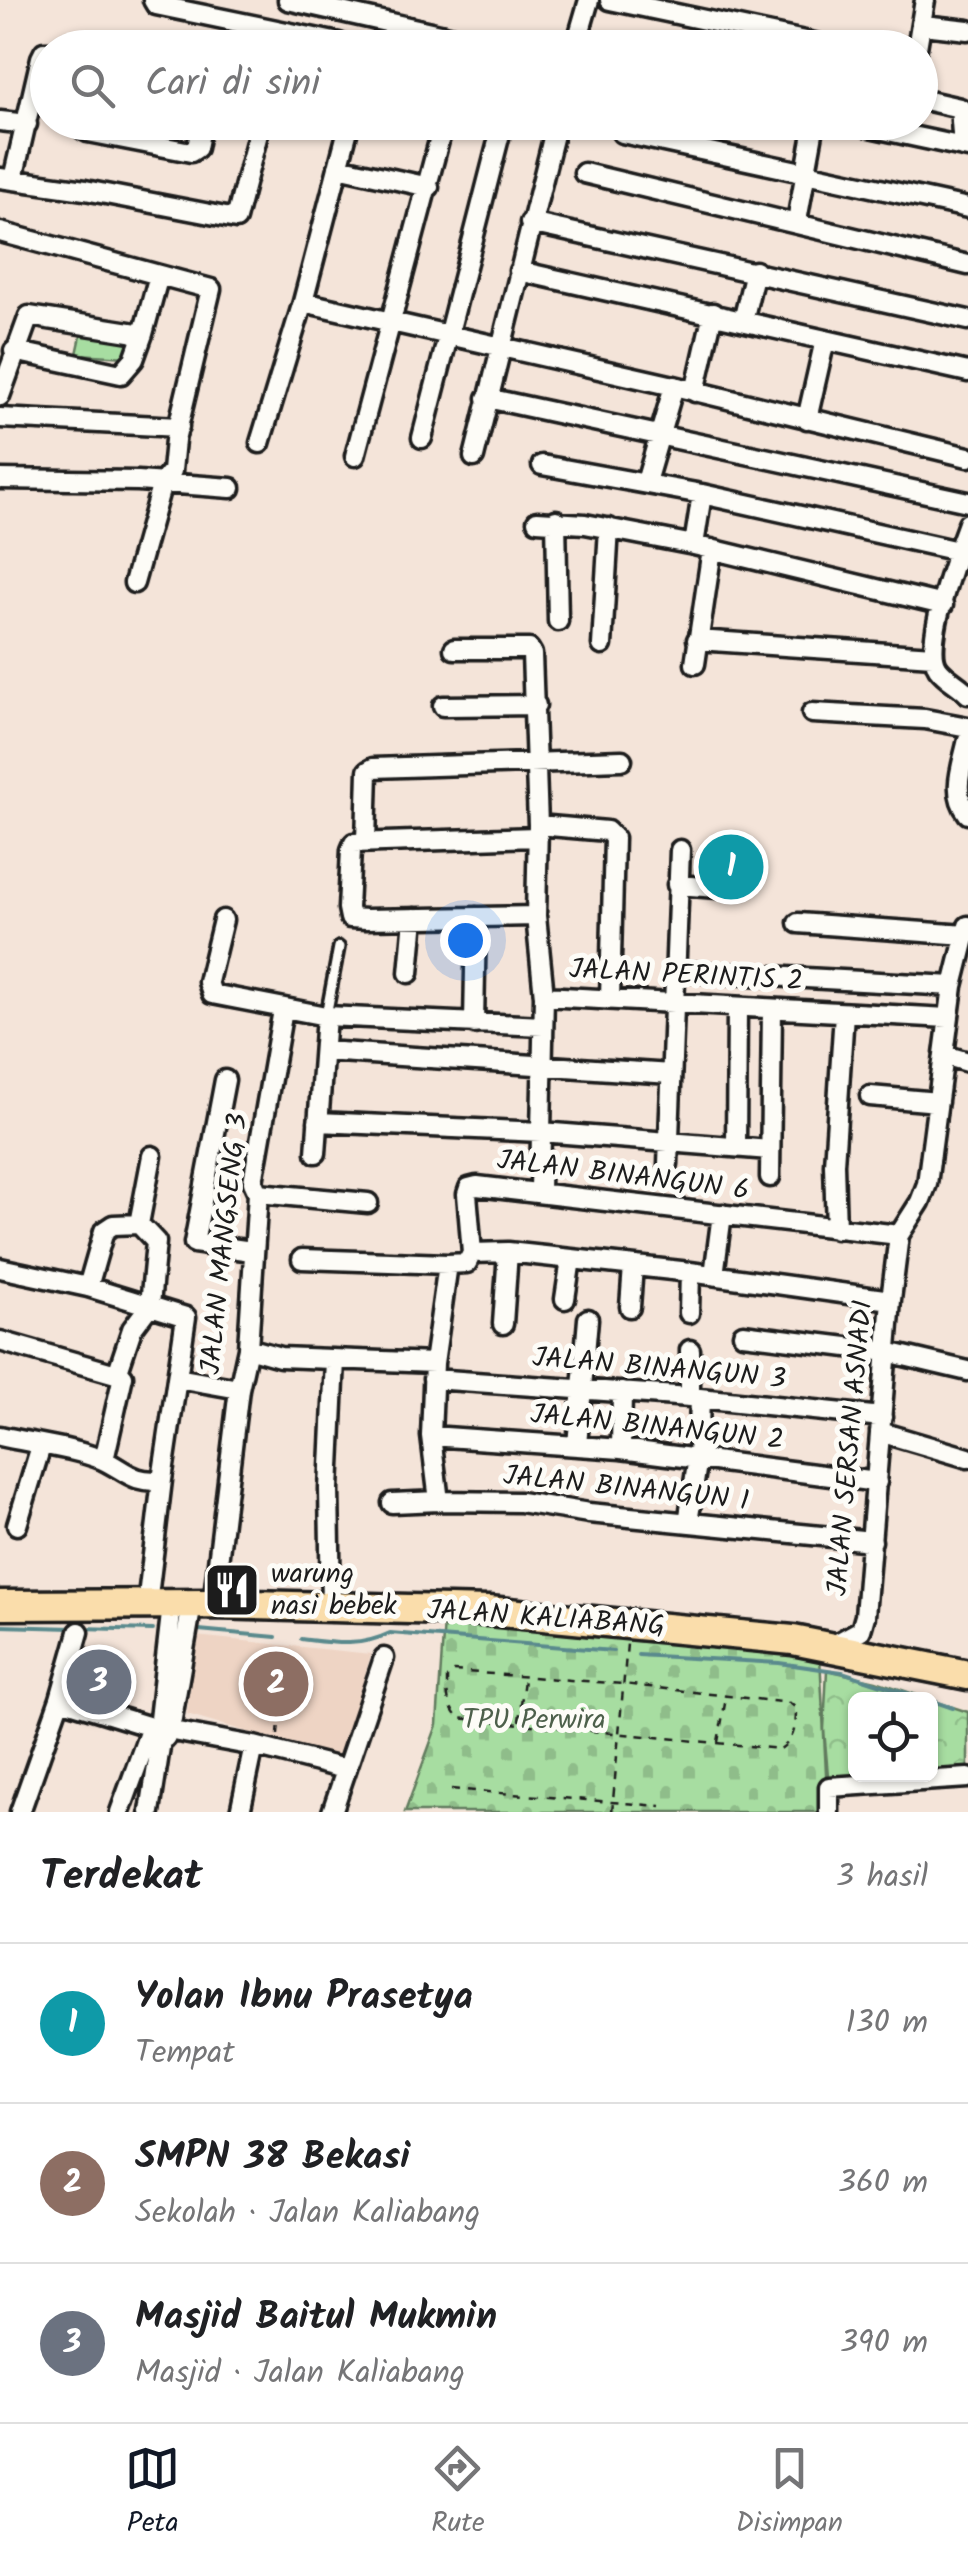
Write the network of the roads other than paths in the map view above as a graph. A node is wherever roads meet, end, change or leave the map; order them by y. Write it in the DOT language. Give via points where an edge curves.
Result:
graph roads {
  1 [pos="152,0"];
  2 [pos="288,0"];
  3 [pos="589,0"];
  4 [pos="610,0"];
  5 [pos="925,0"];
  6 [pos="347,7"];
  7 [pos="923,25"];
  8 [pos="270,30"];
  9 [pos="434,30"];
  10 [pos="581,30"];
  11 [pos="752,30"];
  12 [pos="922,30"];
  13 [pos="968,30"];
  14 [pos="938,103"];
  15 [pos="30,106"];
  16 [pos="0,122"];
  17 [pos="26,124"];
  18 [pos="129,140"];
  19 [pos="198,140"];
  20 [pos="256,140"];
  21 [pos="345,140"];
  22 [pos="440,140"];
  23 [pos="499,140"];
  24 [pos="552,140"];
  25 [pos="654,140"];
  26 [pos="812,140"];
  27 [pos="932,140"];
  28 [pos="966,147"];
  29 [pos="338,167"];
  30 [pos="584,173"];
  31 [pos="804,173"];
  32 [pos="7,178"];
  33 [pos="428,187"];
  34 [pos="968,208"];
  35 [pos="796,221"];
  36 [pos="530,223"];
  37 [pos="0,232"];
  38 [pos="968,265"];
  39 [pos="518,271"];
  40 [pos="755,272"];
  41 [pos="159,276"];
  42 [pos="304,302"];
  43 [pos="714,313"];
  44 [pos="743,320"];
  45 [pos="968,320"];
  46 [pos="392,323"];
  47 [pos="143,334"];
  48 [pos="450,337"];
  49 [pos="824,340"];
  50 [pos="499,348"];
  51 [pos="14,351"];
  52 [pos="968,372"];
  53 [pos="674,386"];
  54 [pos="696,392"];
  55 [pos="0,396"];
  56 [pos="488,398"];
  57 [pos="0,418"];
  58 [pos="807,420"];
  59 [pos="179,427"];
  60 [pos="658,434"];
  61 [pos="422,438"];
  62 [pos="260,444"];
  63 [pos="355,456"];
  64 [pos="474,457"];
  65 [pos="968,457"];
  66 [pos="542,465"];
  67 [pos="0,479"];
  68 [pos="646,482"];
  69 [pos="162,483"];
  70 [pos="231,488"];
  71 [pos="702,494"];
  72 [pos="968,502"];
  73 [pos="968,523"];
  74 [pos="609,528"];
  75 [pos="703,547"];
  76 [pos="958,551"];
  77 [pos="134,584"];
  78 [pos="943,605"];
  79 [pos="558,621"];
  80 [pos="697,640"];
  81 [pos="602,645"];
  82 [pos="454,649"];
  83 [pos="933,656"];
  84 [pos="695,664"];
  85 [pos="968,694"];
  86 [pos="536,705"];
  87 [pos="443,706"];
  88 [pos="812,713"];
  89 [pos="968,727"];
  90 [pos="968,739"];
  91 [pos="622,760"];
  92 [pos="536,762"];
  93 [pos="965,807"];
  94 [pos="538,831"];
  95 [pos="366,842"];
  96 [pos="680,850"];
  97 [pos="677,885"];
  98 [pos="732,889"];
  99 [pos="536,916"];
  100 [pos="476,917"];
  101 [pos="414,918"];
  102 [pos="224,920"];
  103 [pos="798,923"];
  104 [pos="966,940"];
  105 [pos="339,947"];
  106 [pos="674,971"];
  107 [pos="409,973"];
  108 [pos="952,986"];
  109 [pos="544,996"];
  110 [pos="610,999"];
  111 [pos="673,1004"];
  112 [pos="738,1007"];
  113 [pos="772,1009"];
  114 [pos="283,1010"];
  115 [pos="844,1013"];
  116 [pos="326,1016"];
  117 [pos="948,1018"];
  118 [pos="474,1024"];
  119 [pos="544,1026"];
  120 [pos="324,1050"];
  121 [pos="944,1054"];
  122 [pos="968,1062"];
  123 [pos="543,1064"];
  124 [pos="671,1074"];
  125 [pos="225,1080"];
  126 [pos="870,1096"];
  127 [pos="938,1102"];
  128 [pos="318,1122"];
  129 [pos="541,1132"];
  130 [pos="668,1142"];
  131 [pos="736,1147"];
  132 [pos="770,1150"];
  133 [pos="316,1153"];
  134 [pos="152,1156"];
  135 [pos="668,1164"];
  136 [pos="770,1177"];
  137 [pos="258,1192"];
  138 [pos="540,1192"];
  139 [pos="368,1203"];
  140 [pos="722,1214"];
  141 [pos="139,1224"];
  142 [pos="836,1230"];
  143 [pos="899,1235"];
  144 [pos="252,1251"];
  145 [pos="508,1252"];
  146 [pos="472,1253"];
  147 [pos="302,1259"];
  148 [pos="570,1259"];
  149 [pos="448,1264"];
  150 [pos="633,1266"];
  151 [pos="0,1268"];
  152 [pos="690,1272"];
  153 [pos="714,1275"];
  154 [pos="88,1287"];
  155 [pos="565,1299"];
  156 [pos="890,1300"];
  157 [pos="150,1304"];
  158 [pos="630,1308"];
  159 [pos="689,1313"];
  160 [pos="588,1318"];
  161 [pos="502,1324"];
  162 [pos="743,1334"];
  163 [pos="0,1341"];
  164 [pos="248,1348"];
  165 [pos="690,1350"];
  166 [pos="886,1352"];
  167 [pos="334,1360"];
  168 [pos="434,1371"];
  169 [pos="968,1371"];
  170 [pos="117,1374"];
  171 [pos="177,1378"];
  172 [pos="580,1388"];
  173 [pos="239,1389"];
  174 [pos="622,1392"];
  175 [pos="695,1398"];
  176 [pos="881,1424"];
  177 [pos="0,1436"];
  178 [pos="431,1436"];
  179 [pos="577,1445"];
  180 [pos="41,1446"];
  181 [pos="621,1449"];
  182 [pos="698,1457"];
  183 [pos="968,1458"];
  184 [pos="104,1460"];
  185 [pos="162,1480"];
  186 [pos="876,1482"];
  187 [pos="439,1500"];
  188 [pos="392,1503"];
  189 [pos="688,1523"];
  190 [pos="17,1525"];
  191 [pos="872,1541"];
  192 [pos="0,1605"];
  193 [pos="331,1606"];
  194 [pos="180,1617"];
  195 [pos="79,1632"];
  196 [pos="830,1647"];
  197 [pos="384,1658"];
  198 [pos="968,1675"];
  199 [pos="60,1699"];
  200 [pos="160,1733"];
  201 [pos="254,1746"];
  202 [pos="345,1769"];
  203 [pos="968,1778"];
  204 [pos="20,1812"];
  205 [pos="120,1812"];
  206 [pos="150,1812"];
  207 [pos="240,1812"];
  208 [pos="332,1812"];
  209 [pos="829,1812"];
  1 -- 8 [label="street"];
  2 -- 6 [label="street"];
  3 -- 10 [label="street"];
  4 -- 11 [label="street"];
  5 -- 7 [label="street"];
  6 -- 9 [label="street"];
  7 -- 12 [label="street"];
  7 -- 13 [label="street"];
  14 -- 28 [label="street" via="960,108"];
  15 -- 17 [label="street"];
  16 -- 17 [label="street"];
  17 -- 32 [label="street"];
  18 -- 19 [label="street" via="191,152"];
  20 -- 32 [label="street" via="236,219"];
  21 -- 29 [label="street"];
  22 -- 33 [label="street"];
  23 -- 48 [label="street"];
  24 -- 36 [label="street"];
  25 -- 31 [label="street"];
  26 -- 31 [label="street"];
  27 -- 28 [label="street"];
  29 -- 33 [label="street"];
  29 -- 42 [label="street"];
  30 -- 35 [label="street"];
  31 -- 34 [label="street"];
  31 -- 35 [label="street"];
  33 -- 46 [label="street"];
  35 -- 38 [label="street"];
  36 -- 39 [label="street"];
  36 -- 40 [label="street"];
  37 -- 41 [label="street"];
  39 -- 43 [label="street"];
  39 -- 50 [label="street"];
  40 -- 44 [label="street"];
  40 -- 45 [label="street"];
  41 -- 47 [label="street"];
  41 -- 59 [label="street" via="211,289"];
  42 -- 46 [label="street"];
  42 -- 62 [label="street"];
  43 -- 44 [label="street"];
  43 -- 54 [label="street"];
  44 -- 49 [label="street"];
  46 -- 48 [label="street"];
  46 -- 63 [label="street"];
  47 -- 51 [label="street" via="34,315 26,318"];
  47 -- 51 [label="street" via="121,374"];
  48 -- 50 [label="street"];
  48 -- 61 [label="street"];
  49 -- 52 [label="street"];
  49 -- 58 [label="street"];
  50 -- 53 [label="street"];
  50 -- 56 [label="street"];
  51 -- 55 [label="street"];
  53 -- 54 [label="street"];
  53 -- 60 [label="street"];
  54 -- 58 [label="street"];
  56 -- 60 [label="street"];
  56 -- 64 [label="street"];
  57 -- 59 [label="street"];
  58 -- 65 [label="street"];
  59 -- 69 [label="street" via="172,471"];
  60 -- 68 [label="street"];
  60 -- 72 [label="street"];
  66 -- 68 [label="street"];
  67 -- 69 [label="street"];
  68 -- 71 [label="street"];
  69 -- 70 [label="street"];
  69 -- 77 [label="street"];
  71 -- 75 [label="street"];
  71 -- 76 [label="street"];
  73 -- 76 [label="street"];
  74 -- 75 [label="street"];
  74 -- 79 [label="street" via="547,520"];
  74 -- 81 [label="street"];
  75 -- 78 [label="street"];
  75 -- 80 [label="street"];
  76 -- 78 [label="street"];
  78 -- 83 [label="street"];
  80 -- 83 [label="street"];
  80 -- 84 [label="street"];
  82 -- 86 [label="street, JALAN PERINTIS 2" via="529,649"];
  83 -- 85 [label="street"];
  86 -- 87 [label="street"];
  86 -- 92 [label="street, JALAN PERINTIS 2"];
  88 -- 89 [label="street" via="925,718"];
  90 -- 93 [label="street" via="958,782"];
  91 -- 92 [label="street"];
  92 -- 94 [label="street, JALAN PERINTIS 2"];
  92 -- 95 [label="street" via="372,768"];
  94 -- 95 [label="street"];
  94 -- 99 [label="street, JALAN PERINTIS 2"];
  94 -- 110 [label="street" via="606,831 614,838"];
  95 -- 101 [label="street" via="351,850 350,918"];
  96 -- 97 [label="street"];
  97 -- 98 [label="street"];
  97 -- 106 [label="street"];
  99 -- 100 [label="street"];
  99 -- 109 [label="street, JALAN PERINTIS 2"];
  100 -- 101 [label="street"];
  100 -- 118 [label="street"];
  101 -- 107 [label="street"];
  102 -- 114 [label="street" via="208,988"];
  103 -- 104 [label="street"];
  104 -- 108 [label="street"];
  105 -- 116 [label="lane"];
  106 -- 108 [label="street"];
  106 -- 111 [label="street"];
  108 -- 117 [label="street"];
  109 -- 110 [label="street, JALAN PERINTIS 2"];
  109 -- 119 [label="street"];
  110 -- 111 [label="street, JALAN PERINTIS 2"];
  111 -- 112 [label="street, JALAN PERINTIS 2"];
  111 -- 124 [label="street"];
  112 -- 113 [label="street, JALAN PERINTIS 2"];
  112 -- 131 [label="street"];
  113 -- 115 [label="street, JALAN PERINTIS 2"];
  113 -- 132 [label="street"];
  114 -- 116 [label="street"];
  114 -- 137 [label="street, JALAN MANGSENG 3" via="253,1182"];
  115 -- 117 [label="street, JALAN PERINTIS 2"];
  115 -- 142 [label="street"];
  116 -- 118 [label="street"];
  116 -- 120 [label="street"];
  117 -- 121 [label="street"];
  118 -- 119 [label="street"];
  119 -- 123 [label="street"];
  120 -- 123 [label="street"];
  120 -- 128 [label="street"];
  121 -- 122 [label="street"];
  121 -- 127 [label="street"];
  123 -- 124 [label="street"];
  123 -- 129 [label="street"];
  124 -- 130 [label="street"];
  125 -- 144 [label="street" via="194,1243"];
  126 -- 127 [label="street"];
  127 -- 143 [label="street" via="927,1184"];
  128 -- 129 [label="street"];
  128 -- 133 [label="street"];
  129 -- 130 [label="street"];
  129 -- 138 [label="street"];
  130 -- 131 [label="street"];
  130 -- 135 [label="street"];
  131 -- 132 [label="street"];
  132 -- 136 [label="street"];
  134 -- 141 [label="street"];
  137 -- 139 [label="street"];
  137 -- 144 [label="street, JALAN MANGSENG 3"];
  138 -- 140 [label="street, JALAN BINANGUN 6"];
  138 -- 146 [label="street, JALAN BINANGUN 6" via="469,1188"];
  140 -- 142 [label="street, JALAN BINANGUN 6"];
  140 -- 153 [label="street"];
  141 -- 154 [label="street" via="107,1227"];
  141 -- 157 [label="street" via="156,1242"];
  142 -- 143 [label="street, JALAN BINANGUN 6"];
  143 -- 156 [label="street, JALAN SERSAN ASNADI"];
  144 -- 164 [label="street, JALAN MANGSENG 3"];
  145 -- 146 [label="street"];
  145 -- 148 [label="street"];
  145 -- 161 [label="street"];
  146 -- 149 [label="street" via="466,1263"];
  147 -- 149 [label="street"];
  148 -- 150 [label="street"];
  148 -- 155 [label="street"];
  149 -- 168 [label="street"];
  150 -- 152 [label="street"];
  150 -- 158 [label="street"];
  151 -- 154 [label="street"];
  152 -- 153 [label="street"];
  152 -- 159 [label="street"];
  153 -- 156 [label="street"];
  154 -- 157 [label="street"];
  156 -- 166 [label="street, JALAN SERSAN ASNADI"];
  157 -- 170 [label="street" via="132,1328"];
  157 -- 171 [label="street" via="183,1314 186,1322"];
  160 -- 172 [label="street"];
  162 -- 166 [label="street"];
  163 -- 170 [label="street"];
  164 -- 167 [label="street, JALAN BINANGUN 3"];
  164 -- 173 [label="street, JALAN MANGSENG 3"];
  165 -- 175 [label="street"];
  166 -- 169 [label="street"];
  166 -- 176 [label="street, JALAN SERSAN ASNADI"];
  167 -- 168 [label="street, JALAN BINANGUN 3"];
  167 -- 193 [label="street"];
  168 -- 172 [label="street, JALAN BINANGUN 3"];
  168 -- 178 [label="street"];
  170 -- 184 [label="street" via="123,1380"];
  171 -- 173 [label="street"];
  171 -- 185 [label="street"];
  172 -- 174 [label="street, JALAN BINANGUN 3"];
  172 -- 179 [label="street"];
  173 -- 194 [label="street, JALAN MANGSENG 3"];
  174 -- 175 [label="street, JALAN BINANGUN 3"];
  174 -- 181 [label="street"];
  175 -- 176 [label="street, JALAN BINANGUN 3"];
  175 -- 182 [label="street"];
  176 -- 183 [label="street, JALAN BINANGUN 3"];
  176 -- 186 [label="street, JALAN SERSAN ASNADI"];
  177 -- 180 [label="street"];
  178 -- 179 [label="street, JALAN BINANGUN 2"];
  178 -- 187 [label="street"];
  179 -- 181 [label="street, JALAN BINANGUN 2"];
  180 -- 184 [label="street"];
  180 -- 190 [label="street"];
  181 -- 182 [label="street, JALAN BINANGUN 2"];
  182 -- 186 [label="street, JALAN BINANGUN 2"];
  182 -- 189 [label="street"];
  184 -- 185 [label="street" via="121,1473"];
  185 -- 194 [label="street"];
  186 -- 191 [label="street, JALAN SERSAN ASNADI"];
  187 -- 188 [label="street, JALAN BINANGUN 1"];
  187 -- 189 [label="street, JALAN BINANGUN 1" via="520,1502"];
  189 -- 191 [label="street, JALAN BINANGUN 1"];
  191 -- 196 [label="street, JALAN SERSAN ASNADI" via="861,1630"];
  192 -- 194 [label="main road, JALAN KALIABANG"];
  193 -- 194 [label="main road, JALAN KALIABANG"];
  193 -- 196 [label="main road, JALAN KALIABANG" via="489,1611"];
  194 -- 200 [label="street"];
  195 -- 199 [label="street"];
  196 -- 198 [label="main road, JALAN KALIABANG"];
  197 -- 202 [label="street"];
  199 -- 200 [label="street"];
  199 -- 204 [label="street"];
  200 -- 201 [label="street"];
  200 -- 205 [label="street"];
  200 -- 206 [label="street"];
  201 -- 202 [label="street"];
  201 -- 207 [label="street"];
  202 -- 208 [label="street"];
  203 -- 209 [label="street" via="829,1787"];
}
